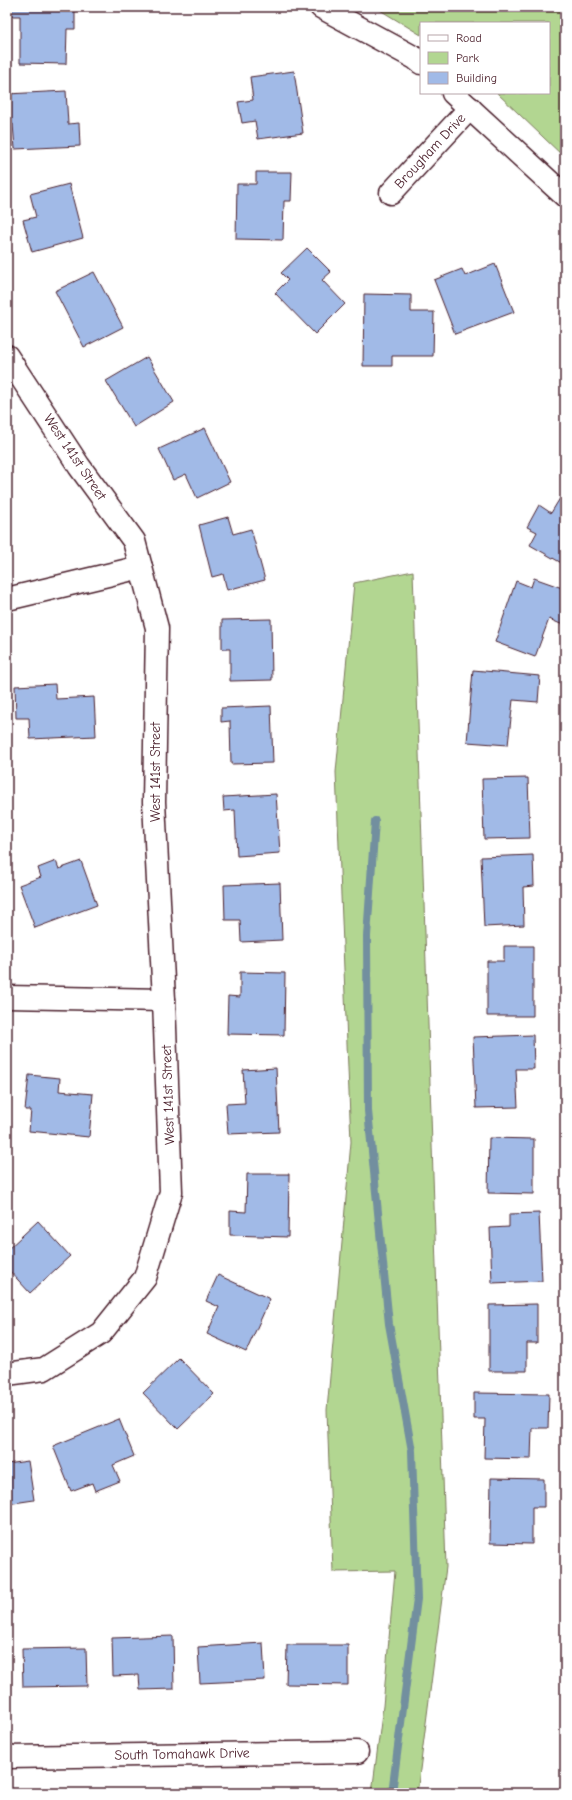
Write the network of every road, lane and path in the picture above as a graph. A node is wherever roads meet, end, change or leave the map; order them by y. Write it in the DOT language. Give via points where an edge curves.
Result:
graph roads {
  1 [pos="322,7"];
  2 [pos="420,62"];
  3 [pos="454,94"];
  4 [pos="470,108"];
  5 [pos="391,193"];
  6 [pos="565,196"];
  7 [pos="7,356"];
  8 [pos="141,567"];
  9 [pos="7,599"];
  10 [pos="7,997"];
  11 [pos="164,1000"];
  12 [pos="7,1374"];
  13 [pos="357,1752"];
  14 [pos="7,1757"];
  1 -- 2 [label="street"];
  3 -- 4 [label="street"];
  4 -- 5 [label="street, Brougham Drive"];
  4 -- 6 [label="street"];
  7 -- 8 [label="street, West 141st Street" via="79,466 134,541"];
  8 -- 9 [label="street"];
  8 -- 11 [label="street, West 141st Street" via="157,628 154,802"];
  10 -- 11 [label="street"];
  11 -- 12 [label="street, West 141st Street" via="172,1192 145,1278 101,1333 44,1369"];
  13 -- 14 [label="street, South Tomahawk Drive"];
}
